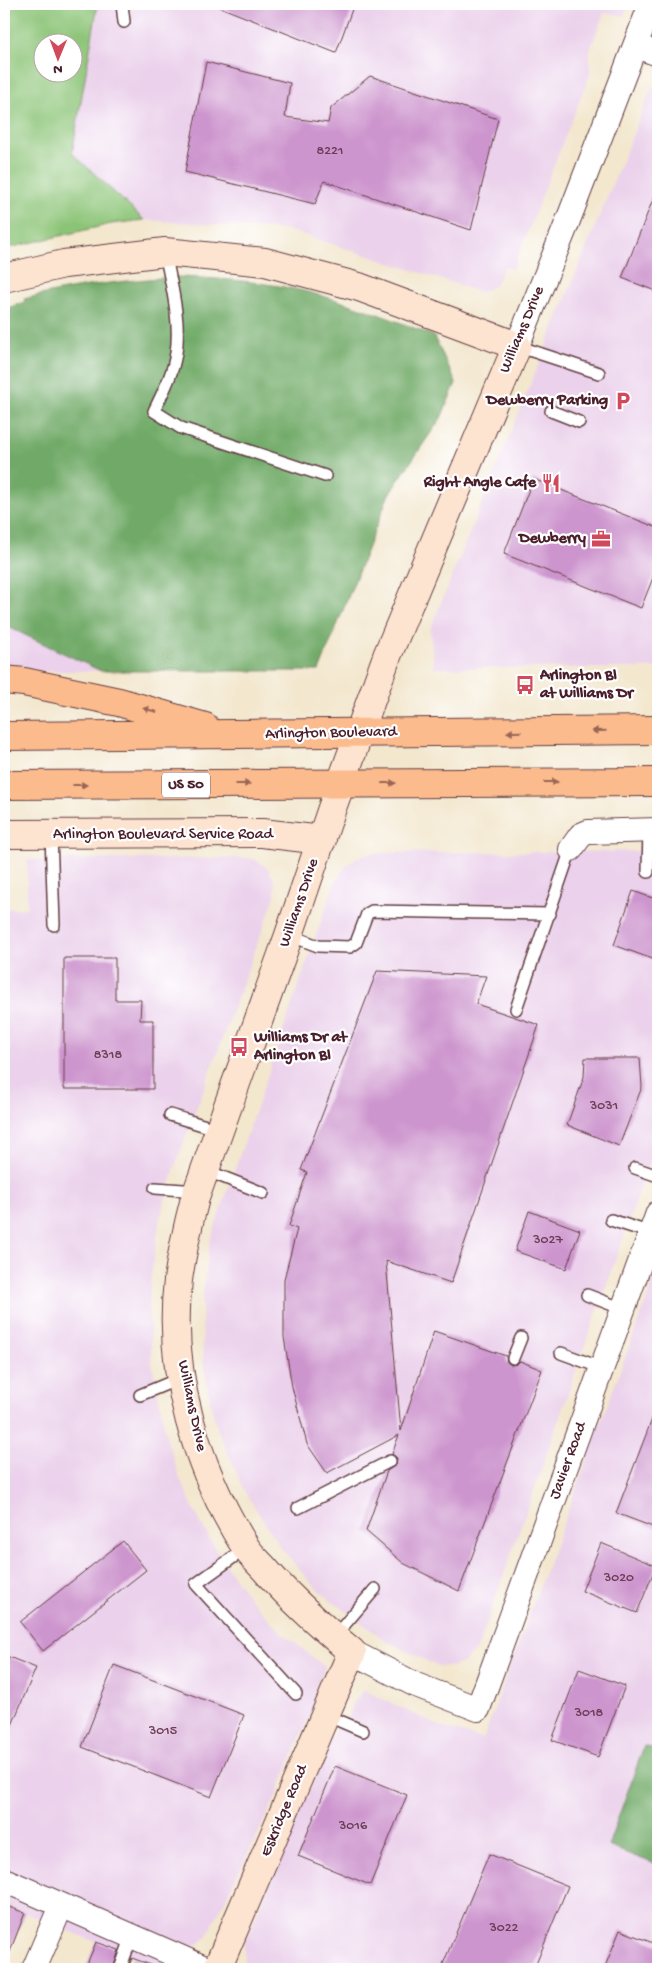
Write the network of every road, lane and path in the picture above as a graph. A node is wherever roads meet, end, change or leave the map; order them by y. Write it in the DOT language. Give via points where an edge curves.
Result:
graph roads {
  1 [pos="122,4"];
  2 [pos="650,4"];
  3 [pos="124,22"];
  4 [pos="636,46"];
  5 [pos="658,54"];
  6 [pos="165,252"];
  7 [pos="4,278"];
  8 [pos="517,346"];
  9 [pos="599,373"];
  10 [pos="551,411"];
  11 [pos="579,422"];
  12 [pos="326,476"];
  13 [pos="4,680"];
  14 [pos="658,730"];
  15 [pos="359,734"];
  16 [pos="230,735"];
  17 [pos="4,736"];
  18 [pos="658,782"];
  19 [pos="340,784"];
  20 [pos="4,785"];
  21 [pos="653,830"];
  22 [pos="4,834"];
  23 [pos="51,834"];
  24 [pos="322,840"];
  25 [pos="571,849"];
  26 [pos="648,872"];
  27 [pos="550,914"];
  28 [pos="54,925"];
  29 [pos="289,936"];
  30 [pos="516,1009"];
  31 [pos="170,1115"];
  32 [pos="220,1130"];
  33 [pos="635,1168"];
  34 [pos="658,1176"];
  35 [pos="201,1181"];
  36 [pos="155,1188"];
  37 [pos="264,1192"];
  38 [pos="611,1220"];
  39 [pos="655,1223"];
  40 [pos="588,1295"];
  41 [pos="623,1309"];
  42 [pos="521,1338"];
  43 [pos="561,1353"];
  44 [pos="513,1358"];
  45 [pos="602,1368"];
  46 [pos="181,1378"];
  47 [pos="140,1395"];
  48 [pos="390,1461"];
  49 [pos="298,1508"];
  50 [pos="247,1548"];
  51 [pos="375,1589"];
  52 [pos="343,1644"];
  53 [pos="296,1694"];
  54 [pos="478,1709"];
  55 [pos="326,1716"];
  56 [pos="363,1731"];
  57 [pos="4,1880"];
  58 [pos="61,1906"];
  59 [pos="132,1936"];
  60 [pos="34,1969"];
  61 [pos="120,1969"];
  62 [pos="207,1969"];
  63 [pos="217,1969"];
  1 -- 3 [label="lane"];
  2 -- 4 [label="street, Williams Drive"];
  4 -- 5 [label="street"];
  4 -- 8 [label="street, Williams Drive"];
  6 -- 7 [label="street" via="64,264"];
  6 -- 8 [label="street" via="284,266 359,287"];
  6 -- 12 [label="lane" via="176,311 176,352 169,381 154,411 181,428"];
  8 -- 9 [label="lane"];
  8 -- 15 [label="street, Williams Drive" via="387,656"];
  10 -- 11 [label="lane"];
  16 -- 13 [label="main road, one-way" via="119,702"];
  14 -- 15 [label="main road, Arlington Boulevard, one-way"];
  15 -- 16 [label="main road, Arlington Boulevard"];
  15 -- 19 [label="street, Williams Drive"];
  16 -- 17 [label="main road, Arlington Boulevard"];
  19 -- 18 [label="main road, US 50, one-way"];
  20 -- 19 [label="main road, US 50, one-way"];
  19 -- 24 [label="street, Williams Drive"];
  21 -- 25 [label="street" via="588,832 581,835"];
  21 -- 26 [label="lane"];
  22 -- 23 [label="street, Arlington Boulevard Service Road"];
  23 -- 24 [label="street, Arlington Boulevard Service Road" via="262,834"];
  23 -- 28 [label="lane"];
  24 -- 29 [label="street, Williams Drive"];
  25 -- 27 [label="lane"];
  27 -- 29 [label="lane" via="372,911 367,914 356,943 350,947 318,946"];
  27 -- 30 [label="lane"];
  29 -- 32 [label="street, Williams Drive"];
  31 -- 32 [label="lane"];
  32 -- 35 [label="street, Williams Drive"];
  33 -- 34 [label="lane"];
  35 -- 36 [label="lane"];
  35 -- 37 [label="lane"];
  35 -- 46 [label="street, Williams Drive" via="184,1240 178,1282"];
  38 -- 39 [label="lane"];
  39 -- 41 [label="street, Javier Road"];
  40 -- 41 [label="lane"];
  41 -- 45 [label="street, Javier Road"];
  42 -- 44 [label="lane"];
  43 -- 45 [label="lane"];
  45 -- 54 [label="street, Javier Road"];
  46 -- 47 [label="lane"];
  46 -- 50 [label="street, Williams Drive" via="192,1431 203,1462"];
  48 -- 49 [label="lane"];
  50 -- 52 [label="street, Williams Drive" via="294,1602"];
  50 -- 53 [label="lane" via="196,1584"];
  51 -- 52 [label="lane"];
  52 -- 54 [label="street, Williams Drive" via="416,1685"];
  52 -- 55 [label="street, Eskridge Road"];
  55 -- 56 [label="lane"];
  55 -- 63 [label="street, Eskridge Road"];
  57 -- 58 [label="street"];
  58 -- 59 [label="street"];
  58 -- 60 [label="street"];
  59 -- 61 [label="lane"];
  59 -- 62 [label="street"];
}
